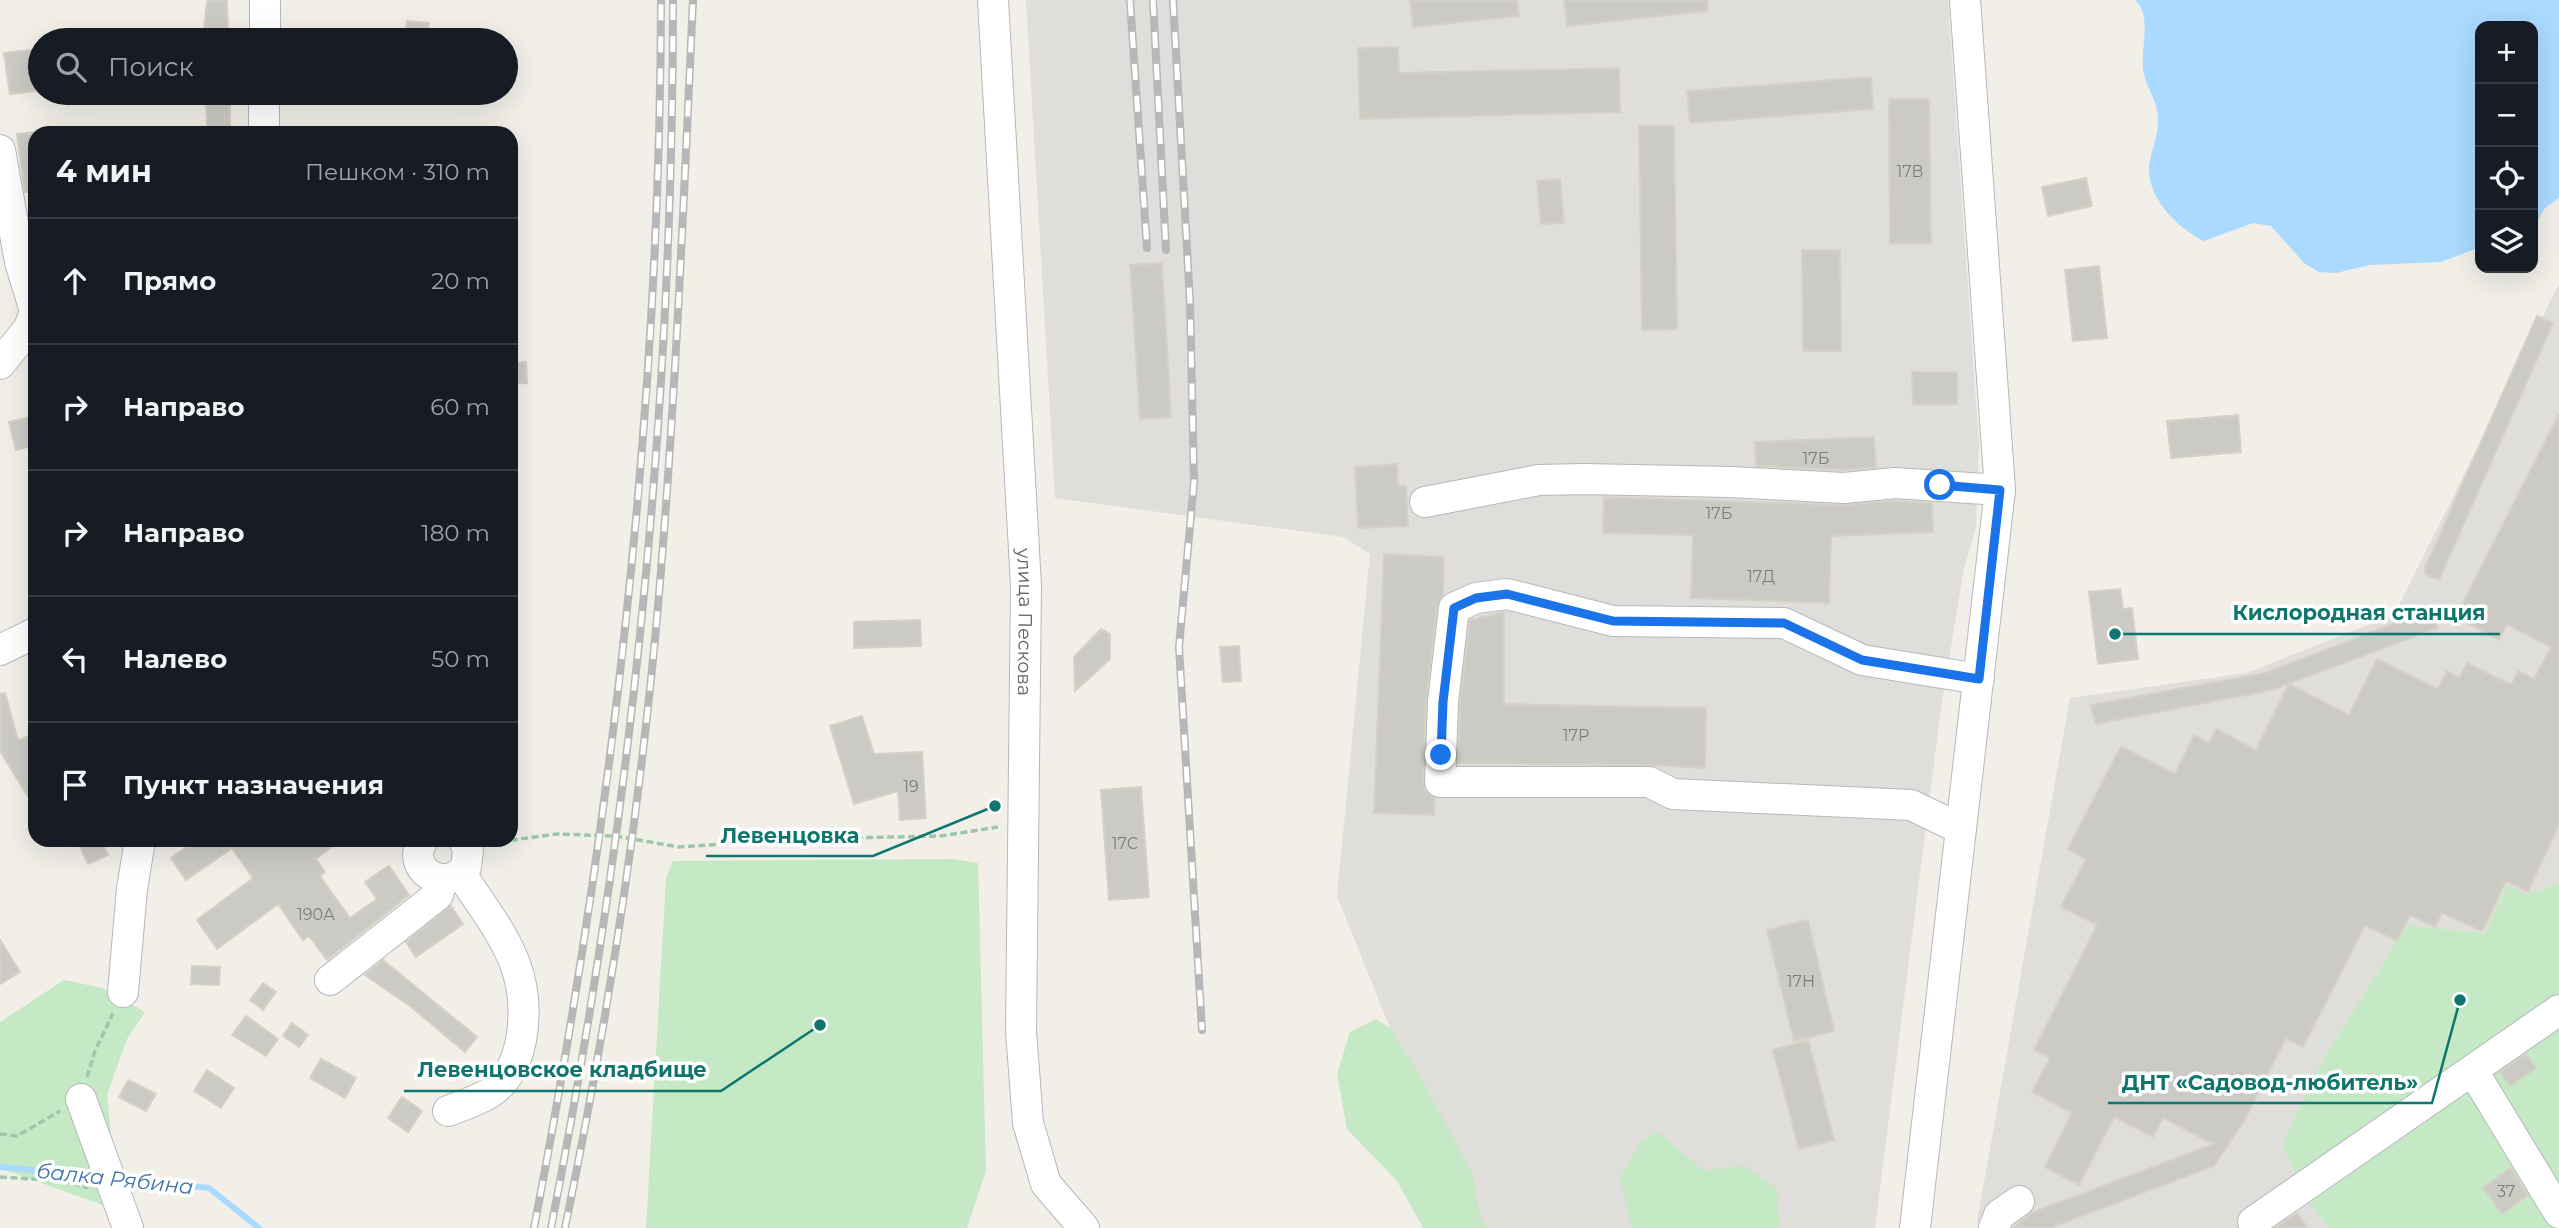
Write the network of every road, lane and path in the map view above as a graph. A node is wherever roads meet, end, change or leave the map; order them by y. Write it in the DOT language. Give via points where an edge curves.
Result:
graph roads {
  1 [pos="265,0"];
  2 [pos="993,0"];
  3 [pos="1965,0"];
  4 [pos="265,28"];
  5 [pos="264,105"];
  6 [pos="264,126"];
  7 [pos="0,150"];
  8 [pos="28,288"];
  9 [pos="28,329"];
  10 [pos="0,364"];
  11 [pos="2000,490"];
  12 [pos="1425,502"];
  13 [pos="28,636"];
  14 [pos="0,650"];
  15 [pos="1979,679"];
  16 [pos="1024,823"];
  17 [pos="1961,829"];
  18 [pos="518,839"];
  19 [pos="139,847"];
  20 [pos="419,847"];
  21 [pos="483,847"];
  22 [pos="459,861"];
  23 [pos="330,980"];
  24 [pos="123,992"];
  25 [pos="2559,1010"];
  26 [pos="2473,1071"];
  27 [pos="81,1099"];
  28 [pos="448,1111"];
  29 [pos="0,1134"];
  30 [pos="0,1177"];
  31 [pos="118,1197"];
  32 [pos="2019,1201"];
  33 [pos="2559,1213"];
  34 [pos="2253,1222"];
  35 [pos="128,1228"];
  36 [pos="1084,1228"];
  37 [pos="1915,1228"];
  38 [pos="1994,1228"];
  1 -- 4 [label="street"];
  2 -- 16 [label="street, улица Пескова" via="1026,586"];
  3 -- 11 [label="street"];
  5 -- 6 [label="street"];
  7 -- 8 [label="street"];
  9 -- 10 [label="street"];
  11 -- 12 [label="street" via="1909,484 1844,488 1584,479 1539,480"];
  11 -- 15 [label="street"];
  13 -- 14 [label="street"];
  15 -- 17 [label="street"];
  15 -- 17 [label="street" via="1862,660 1784,623 1613,621 1507,594 1476,598 1454,608 1440,782 1649,782 1673,794 1912,805"];
  16 -- 18 [label="path" via="941,836 679,847 615,836 557,834"];
  16 -- 36 [label="street, улица Пескова" via="1021,1031 1028,1123 1046,1184"];
  17 -- 37 [label="street"];
  19 -- 24 [label="street"];
  20 -- 22 [label="street" via="419,864 433,878"];
  21 -- 22 [label="path"];
  22 -- 23 [label="street" via="438,895"];
  22 -- 28 [label="street" via="521,977 526,1011 518,1057 508,1073 490,1093"];
  24 -- 27 [label="path" via="95,1051"];
  25 -- 26 [label="street"];
  26 -- 33 [label="street"];
  26 -- 34 [label="street"];
  27 -- 29 [label="path" via="17,1136"];
  27 -- 31 [label="street"];
  30 -- 31 [label="path" via="65,1181"];
  31 -- 35 [label="street"];
  32 -- 38 [label="street" via="1998,1215"];
}
